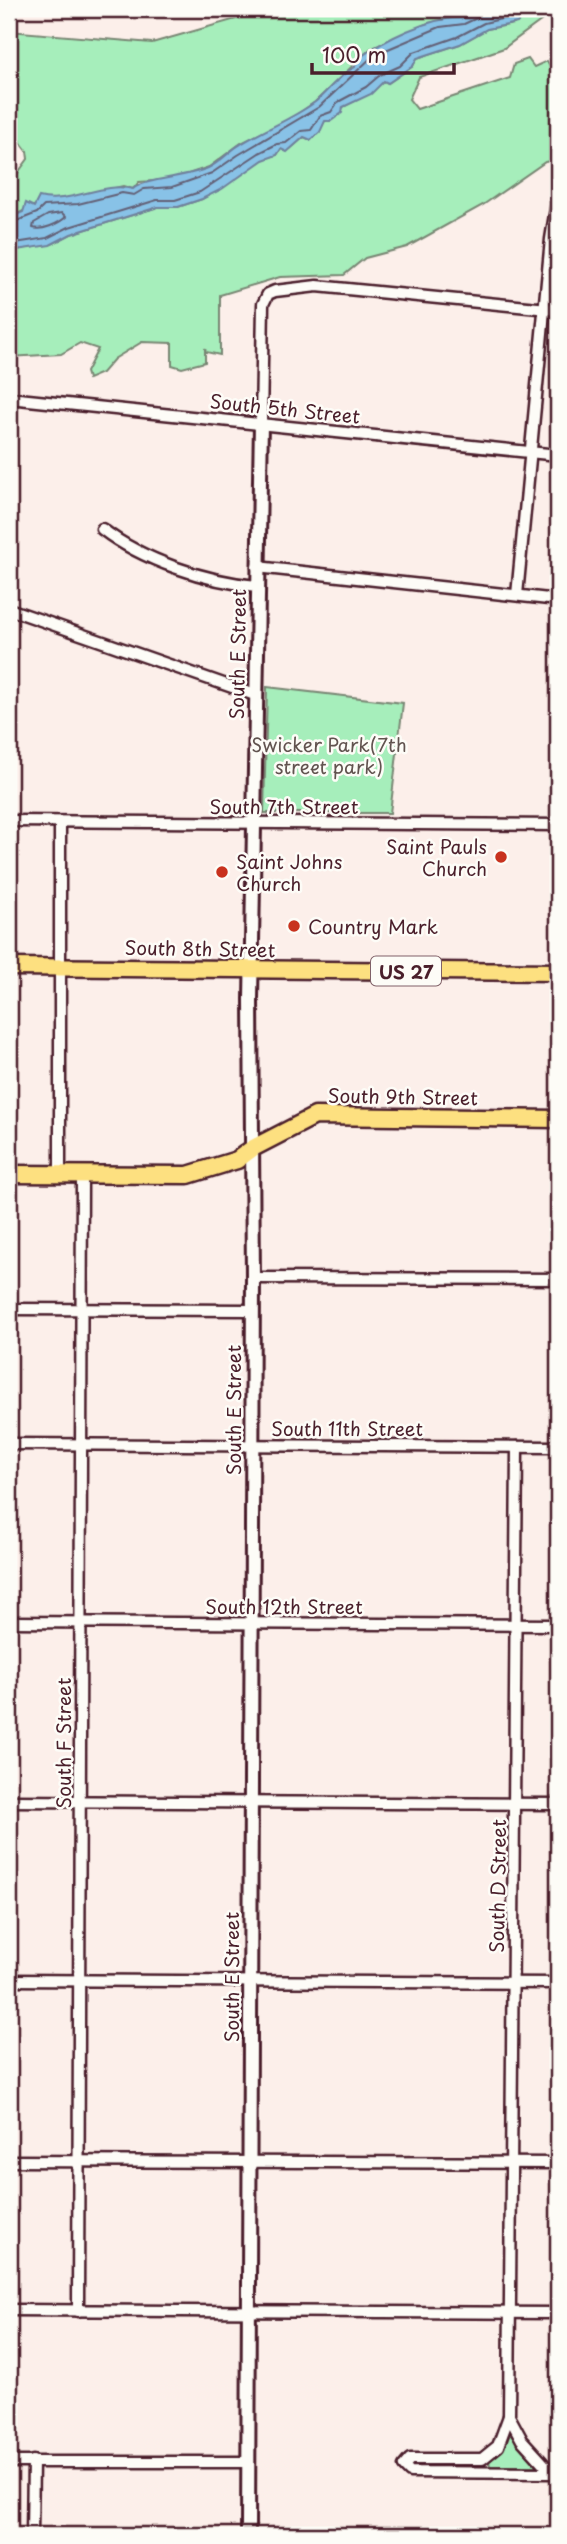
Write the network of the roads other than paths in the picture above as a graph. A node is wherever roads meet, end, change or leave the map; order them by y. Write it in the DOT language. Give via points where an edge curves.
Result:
graph roads {
  1 [pos="558,196"];
  2 [pos="545,309"];
  3 [pos="558,310"];
  4 [pos="9,398"];
  5 [pos="261,423"];
  6 [pos="531,452"];
  7 [pos="558,455"];
  8 [pos="102,529"];
  9 [pos="257,567"];
  10 [pos="257,586"];
  11 [pos="517,595"];
  12 [pos="558,600"];
  13 [pos="9,609"];
  14 [pos="255,695"];
  15 [pos="9,821"];
  16 [pos="61,822"];
  17 [pos="255,823"];
  18 [pos="558,825"];
  19 [pos="9,967"];
  20 [pos="61,967"];
  21 [pos="253,969"];
  22 [pos="558,972"];
  23 [pos="558,1119"];
  24 [pos="253,1148"];
  25 [pos="9,1174"];
  26 [pos="60,1175"];
  27 [pos="82,1175"];
  28 [pos="253,1278"];
  29 [pos="558,1279"];
  30 [pos="9,1309"];
  31 [pos="81,1309"];
  32 [pos="252,1310"];
  33 [pos="9,1444"];
  34 [pos="81,1444"];
  35 [pos="253,1445"];
  36 [pos="517,1447"];
  37 [pos="558,1447"];
  38 [pos="9,1622"];
  39 [pos="82,1622"];
  40 [pos="252,1623"];
  41 [pos="516,1625"];
  42 [pos="558,1625"];
  43 [pos="9,1801"];
  44 [pos="80,1801"];
  45 [pos="251,1802"];
  46 [pos="515,1804"];
  47 [pos="558,1804"];
  48 [pos="9,1980"];
  49 [pos="80,1980"];
  50 [pos="250,1980"];
  51 [pos="513,1983"];
  52 [pos="558,1983"];
  53 [pos="9,2161"];
  54 [pos="79,2161"];
  55 [pos="250,2162"];
  56 [pos="512,2163"];
  57 [pos="558,2163"];
  58 [pos="9,2310"];
  59 [pos="78,2311"];
  60 [pos="249,2312"];
  61 [pos="509,2313"];
  62 [pos="558,2313"];
  63 [pos="509,2416"];
  64 [pos="33,2461"];
  65 [pos="9,2462"];
  66 [pos="248,2462"];
  67 [pos="555,2474"];
  68 [pos="32,2535"];
  69 [pos="248,2535"];
  1 -- 2 [label="street"];
  2 -- 3 [label="street"];
  2 -- 5 [label="street, South E Street" via="317,286 275,291 263,304"];
  2 -- 6 [label="street"];
  4 -- 5 [label="street, South 5th Street"];
  5 -- 6 [label="street, South 5th Street"];
  5 -- 9 [label="street, South E Street"];
  6 -- 7 [label="street, South 5th Street"];
  6 -- 11 [label="street"];
  8 -- 10 [label="street" via="126,548 226,584"];
  9 -- 10 [label="street, South E Street"];
  9 -- 11 [label="street"];
  10 -- 14 [label="street, South E Street"];
  11 -- 12 [label="street"];
  13 -- 14 [label="street"];
  14 -- 17 [label="street, South E Street"];
  15 -- 16 [label="street, South 7th Street"];
  16 -- 17 [label="street, South 7th Street"];
  16 -- 20 [label="street"];
  17 -- 18 [label="street, South 7th Street"];
  17 -- 21 [label="street, South E Street"];
  19 -- 20 [label="highway, South 8th Street / US 27"];
  20 -- 21 [label="highway, South 8th Street / US 27"];
  20 -- 26 [label="street"];
  21 -- 22 [label="highway, South 8th Street / US 27"];
  21 -- 24 [label="street, South E Street"];
  23 -- 24 [label="highway, South 9th Street" via="314,1116"];
  24 -- 27 [label="highway, South 9th Street" via="219,1168 188,1175"];
  24 -- 28 [label="street, South E Street"];
  25 -- 26 [label="highway, South 9th Street"];
  26 -- 27 [label="highway, South 9th Street"];
  27 -- 31 [label="street, South F Street"];
  28 -- 29 [label="street"];
  28 -- 32 [label="street, South E Street"];
  30 -- 31 [label="street"];
  31 -- 32 [label="street"];
  31 -- 34 [label="street, South F Street"];
  32 -- 35 [label="street, South E Street"];
  33 -- 34 [label="street, South 11th Street"];
  34 -- 35 [label="street, South 11th Street"];
  34 -- 39 [label="street, South F Street"];
  35 -- 36 [label="street, South 11th Street"];
  35 -- 40 [label="street, South E Street"];
  36 -- 37 [label="street, South 11th Street"];
  36 -- 41 [label="street, South D Street"];
  38 -- 39 [label="street, South 12th Street"];
  39 -- 40 [label="street, South 12th Street"];
  39 -- 44 [label="street, South F Street"];
  40 -- 41 [label="street, South 12th Street"];
  40 -- 45 [label="street, South E Street"];
  41 -- 42 [label="street, South 12th Street"];
  41 -- 46 [label="street, South D Street"];
  43 -- 44 [label="street"];
  44 -- 45 [label="street"];
  44 -- 49 [label="street, South F Street"];
  45 -- 46 [label="street"];
  45 -- 50 [label="street, South E Street"];
  46 -- 47 [label="street"];
  46 -- 51 [label="street, South D Street"];
  48 -- 49 [label="street"];
  49 -- 50 [label="street"];
  49 -- 54 [label="street, South F Street"];
  50 -- 51 [label="street"];
  50 -- 55 [label="street, South E Street"];
  51 -- 52 [label="street"];
  51 -- 56 [label="street, South D Street"];
  53 -- 54 [label="street"];
  54 -- 55 [label="street"];
  54 -- 59 [label="street, South F Street"];
  55 -- 56 [label="street"];
  55 -- 60 [label="street, South E Street"];
  56 -- 57 [label="street"];
  56 -- 61 [label="street, South D Street"];
  58 -- 59 [label="street"];
  59 -- 60 [label="street"];
  60 -- 61 [label="street"];
  60 -- 66 [label="street, South E Street"];
  61 -- 62 [label="street"];
  61 -- 63 [label="street, South D Street"];
  63 -- 67 [label="street" via="522,2440"];
  63 -- 67 [label="street" via="498,2446 482,2459 410,2459 404,2466 410,2472"];
  64 -- 65 [label="street"];
  64 -- 66 [label="street"];
  64 -- 68 [label="street"];
  66 -- 69 [label="street, South E Street"];
}
